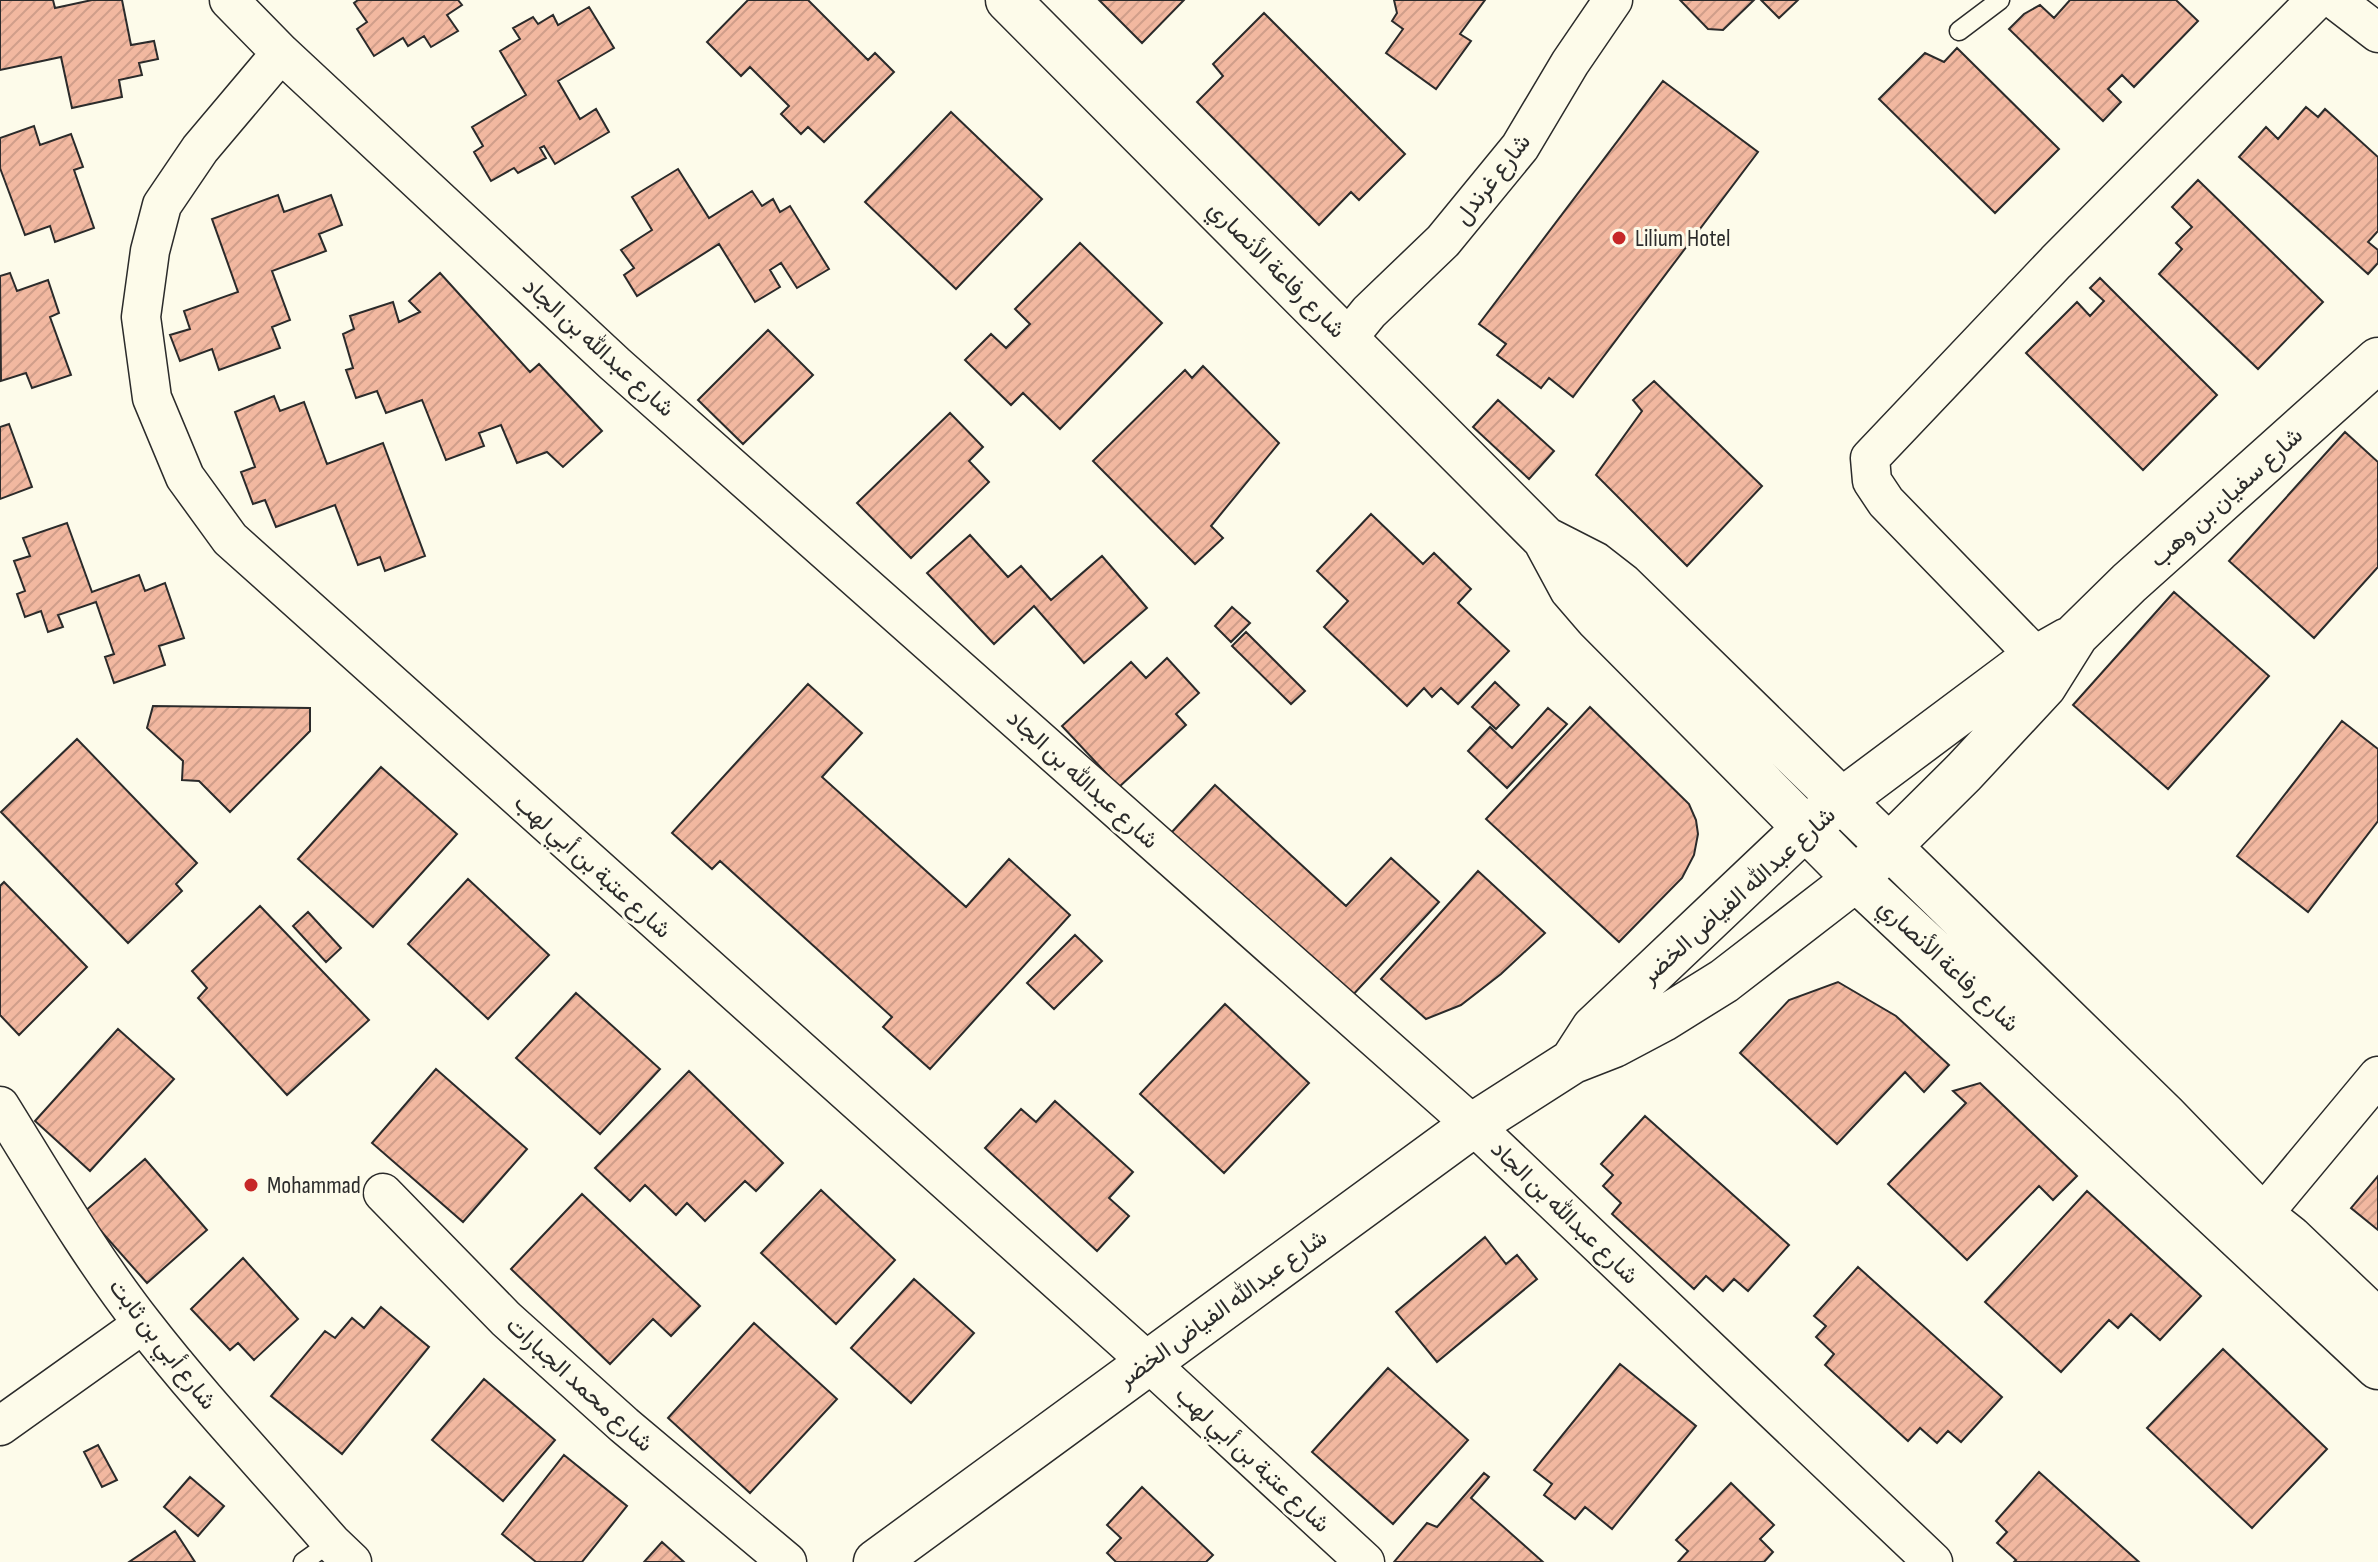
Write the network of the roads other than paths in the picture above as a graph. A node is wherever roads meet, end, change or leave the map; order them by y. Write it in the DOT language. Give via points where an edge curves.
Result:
graph roads {
  1 [pos="229,0"];
  2 [pos="1008,0"];
  3 [pos="1613,0"];
  4 [pos="2000,0"];
  5 [pos="2316,0"];
  6 [pos="2335,0"];
  7 [pos="1959,31"];
  8 [pos="2378,33"];
  9 [pos="281,53"];
  10 [pos="1347,339"];
  11 [pos="2378,360"];
  12 [pos="1545,539"];
  13 [pos="2044,666"];
  14 [pos="1840,801"];
  15 [pos="1805,828"];
  16 [pos="1890,848"];
  17 [pos="1856,879"];
  18 [pos="1573,1061"];
  19 [pos="2378,1076"];
  20 [pos="0,1106"];
  21 [pos="1473,1125"];
  22 [pos="383,1193"];
  23 [pos="2252,1227"];
  24 [pos="2378,1322"];
  25 [pos="143,1324"];
  26 [pos="1148,1362"];
  27 [pos="2378,1367"];
  28 [pos="0,1426"];
  29 [pos="329,1555"];
  30 [pos="787,1562"];
  31 [pos="876,1562"];
  32 [pos="1365,1562"];
  33 [pos="1933,1562"];
  1 -- 9 [label="street, شارع عبدالله بن الجاد"];
  2 -- 10 [label="street, شارع رفاعة الأنصاري"];
  3 -- 10 [label="street, شارع غرندل" via="1520,147 1443,241"];
  4 -- 7 [label="lane"];
  5 -- 13 [label="street" via="1870,458 1872,481 1886,502"];
  6 -- 8 [label="street"];
  9 -- 21 [label="street, شارع عبدالله بن الجاد" via="615,364"];
  9 -- 26 [label="street, شارع عتبة بن أبي لهب" via="200,149 162,205 150,251 141,317 152,398 185,477 230,539 285,590"];
  10 -- 12 [label="street, شارع رفاعة الأنصاري"];
  11 -- 13 [label="street, شارع سفيان بن وهب"];
  12 -- 14 [label="street, شارع رفاعة الأنصاري" via="1621,585"];
  12 -- 15 [label="street, شارع رفاعة الأنصاري" via="1572,589 1597,618"];
  13 -- 14 [label="street, شارع سفيان بن وهب"];
  13 -- 16 [label="street, شارع سفيان بن وهب" via="2044,686"];
  14 -- 15 [label="street, شارع عبدالله الفياض الخضر"];
  14 -- 16 [label="street, شارع رفاعة الأنصاري"];
  15 -- 17 [label="street, شارع رفاعة الأنصاري"];
  15 -- 18 [label="street, شارع عبدالله الفياض الخضر" via="1594,1028"];
  16 -- 17 [label="street, شارع عبدالله الفياض الخضر"];
  16 -- 23 [label="street, شارع رفاعة الأنصاري" via="2166,1117"];
  17 -- 18 [label="street, شارع عبدالله الفياض الخضر" via="1724,981 1614,1045"];
  17 -- 23 [label="street, شارع رفاعة الأنصاري"];
  18 -- 21 [label="street, شارع عبدالله الفياض الخضر"];
  19 -- 23 [label="street"];
  20 -- 25 [label="street, شارع أبي بن ثابت"];
  21 -- 26 [label="street, شارع عبدالله الفياض الخضر"];
  21 -- 33 [label="street, شارع عبدالله بن الجاد"];
  22 -- 30 [label="street, شارع محمد الجبارات" via="506,1319"];
  23 -- 24 [label="street, شارع رفاعة الأنصاري" via="2290,1238"];
  23 -- 27 [label="street, شارع رفاعة الأنصاري"];
  25 -- 28 [label="street"];
  25 -- 29 [label="street, شارع أبي بن ثابت"];
  26 -- 31 [label="street, شارع عبدالله الفياض الخضر"];
  26 -- 32 [label="street, شارع عتبة بن أبي لهب"];
}
